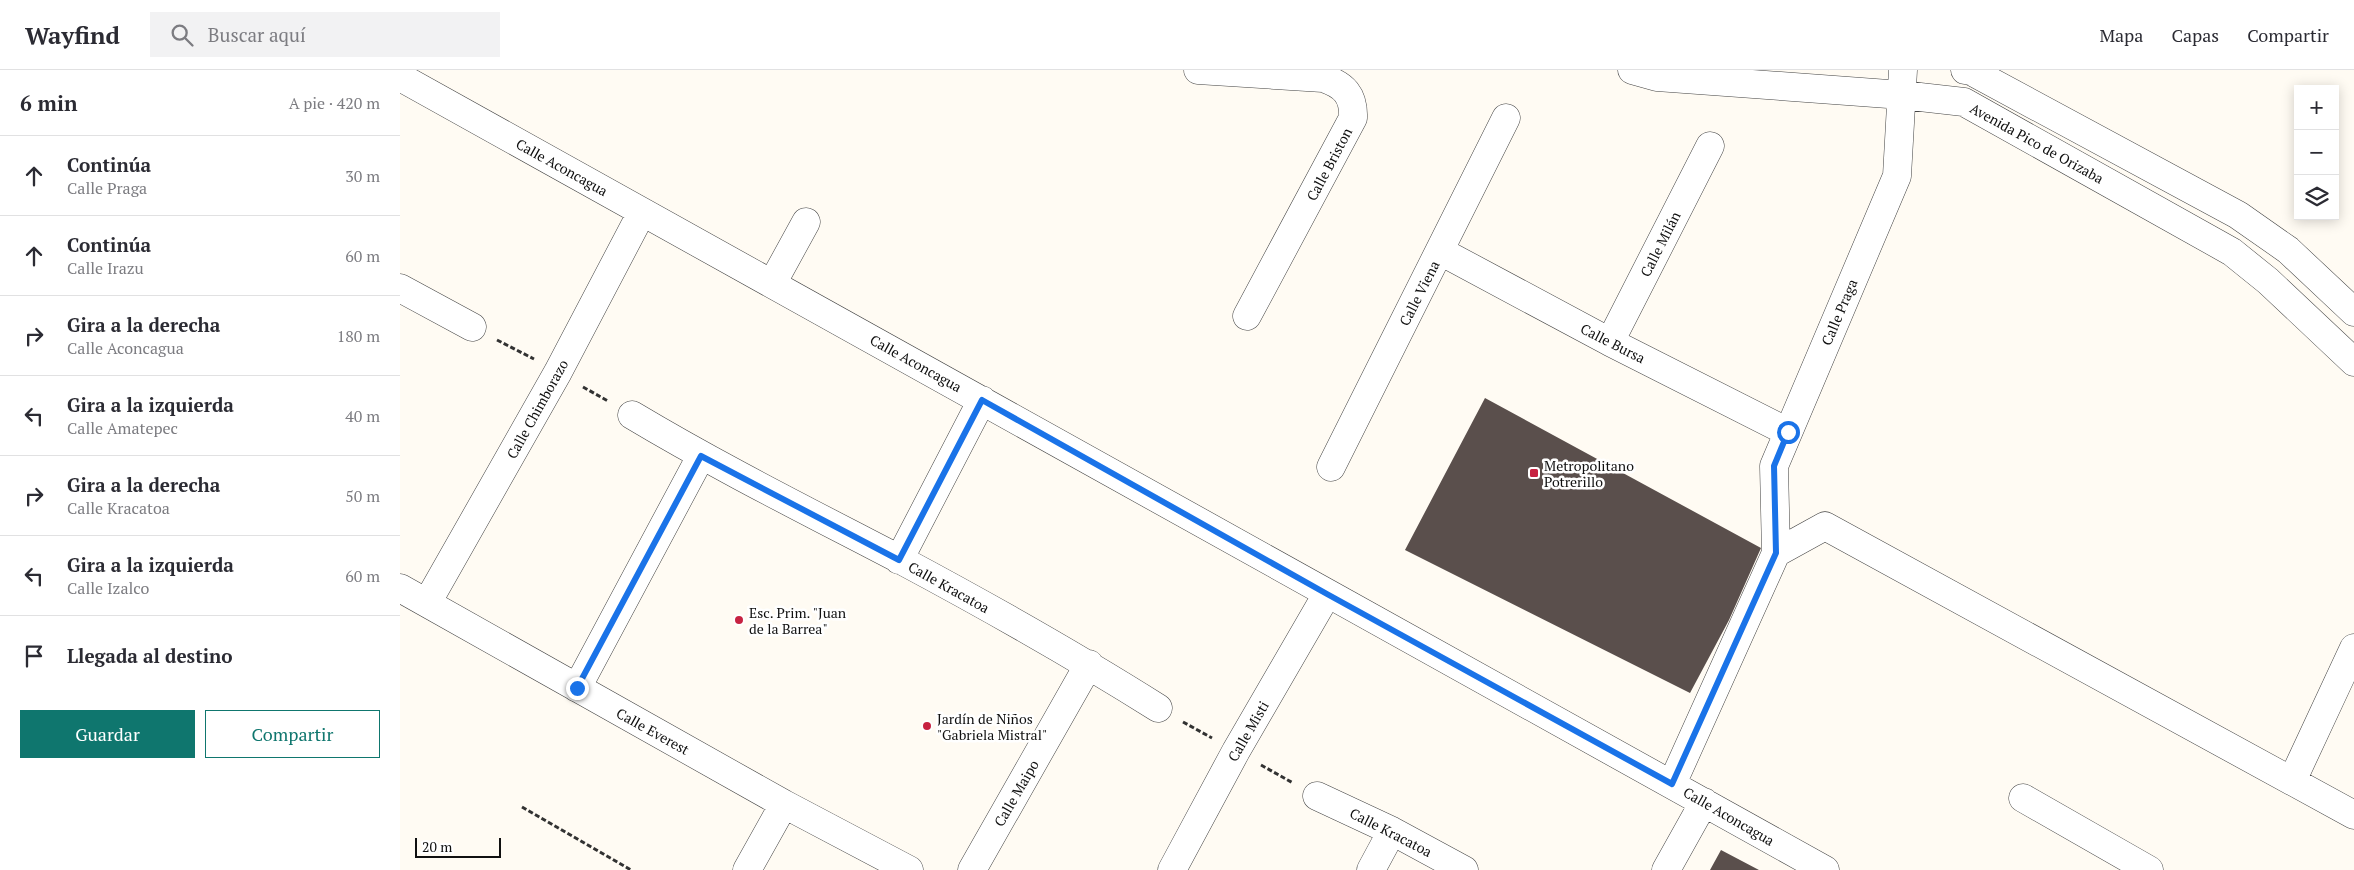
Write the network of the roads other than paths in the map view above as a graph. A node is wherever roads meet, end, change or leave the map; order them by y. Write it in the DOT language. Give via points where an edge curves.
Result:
graph roads {
  1 [pos="1198,70"];
  2 [pos="1632,70"];
  3 [pos="1965,70"];
  4 [pos="400,77"];
  5 [pos="1903,82"];
  6 [pos="1506,118"];
  7 [pos="1710,146"];
  8 [pos="642,212"];
  9 [pos="806,222"];
  10 [pos="1440,251"];
  11 [pos="772,284"];
  12 [pos="401,291"];
  13 [pos="2354,312"];
  14 [pos="1247,316"];
  15 [pos="472,327"];
  16 [pos="1610,342"];
  17 [pos="2354,362"];
  18 [pos="982,400"];
  19 [pos="632,415"];
  20 [pos="1788,432"];
  21 [pos="701,456"];
  22 [pos="1331,468"];
  23 [pos="1776,553"];
  24 [pos="899,560"];
  25 [pos="400,588"];
  26 [pos="1327,594"];
  27 [pos="427,603"];
  28 [pos="2354,648"];
  29 [pos="1089,664"];
  30 [pos="577,688"];
  31 [pos="1158,708"];
  32 [pos="2292,781"];
  33 [pos="1672,784"];
  34 [pos="1317,796"];
  35 [pos="2023,798"];
  36 [pos="1704,802"];
  37 [pos="784,804"];
  38 [pos="2354,815"];
  39 [pos="1392,831"];
  40 [pos="747,870"];
  41 [pos="909,870"];
  42 [pos="972,870"];
  43 [pos="1172,870"];
  44 [pos="1371,870"];
  45 [pos="1464,870"];
  46 [pos="1666,870"];
  47 [pos="1825,870"];
  48 [pos="2149,870"];
  1 -- 14 [label="street, Calle Briston" via="1323,78 1338,83 1354,106 1353,118"];
  2 -- 5 [label="street, Avenida Pico de Orizaba" via="1657,77"];
  3 -- 13 [label="street" via="2238,215 2288,250"];
  4 -- 8 [label="street, Calle Aconcagua"];
  5 -- 17 [label="street, Avenida Pico de Orizaba" via="1964,102 2232,252"];
  5 -- 20 [label="street, Calle Praga" via="1897,176"];
  6 -- 10 [label="street, Calle Viena"];
  7 -- 16 [label="street, Calle Milán"];
  8 -- 11 [label="street, Calle Aconcagua"];
  8 -- 27 [label="street, Calle Chimborazo" via="558,372"];
  9 -- 11 [label="street"];
  10 -- 16 [label="street, Calle Bursa"];
  10 -- 22 [label="street, Calle Viena"];
  11 -- 18 [label="street, Calle Aconcagua"];
  12 -- 15 [label="street"];
  16 -- 20 [label="street, Calle Bursa"];
  18 -- 24 [label="street"];
  18 -- 26 [label="street, Calle Aconcagua"];
  19 -- 21 [label="street, Calle Kracatoa"];
  20 -- 23 [label="street, Calle Praga" via="1774,466"];
  21 -- 24 [label="street, Calle Kracatoa"];
  21 -- 30 [label="street"];
  23 -- 32 [label="street" via="1825,526"];
  23 -- 33 [label="street"];
  24 -- 29 [label="street, Calle Kracatoa"];
  25 -- 27 [label="street, Calle Everest"];
  26 -- 33 [label="street, Calle Aconcagua"];
  26 -- 43 [label="street, Calle Misti"];
  27 -- 30 [label="street, Calle Everest"];
  28 -- 32 [label="street"];
  29 -- 31 [label="street, Calle Kracatoa"];
  29 -- 42 [label="street, Calle Maipo"];
  30 -- 37 [label="street, Calle Everest"];
  32 -- 38 [label="street"];
  33 -- 36 [label="street, Calle Aconcagua"];
  34 -- 39 [label="street, Calle Kracatoa"];
  35 -- 48 [label="street"];
  36 -- 46 [label="street"];
  36 -- 47 [label="street, Calle Aconcagua"];
  37 -- 40 [label="street"];
  37 -- 41 [label="street, Calle Everest"];
  39 -- 44 [label="street"];
  39 -- 45 [label="street, Calle Kracatoa"];
}
